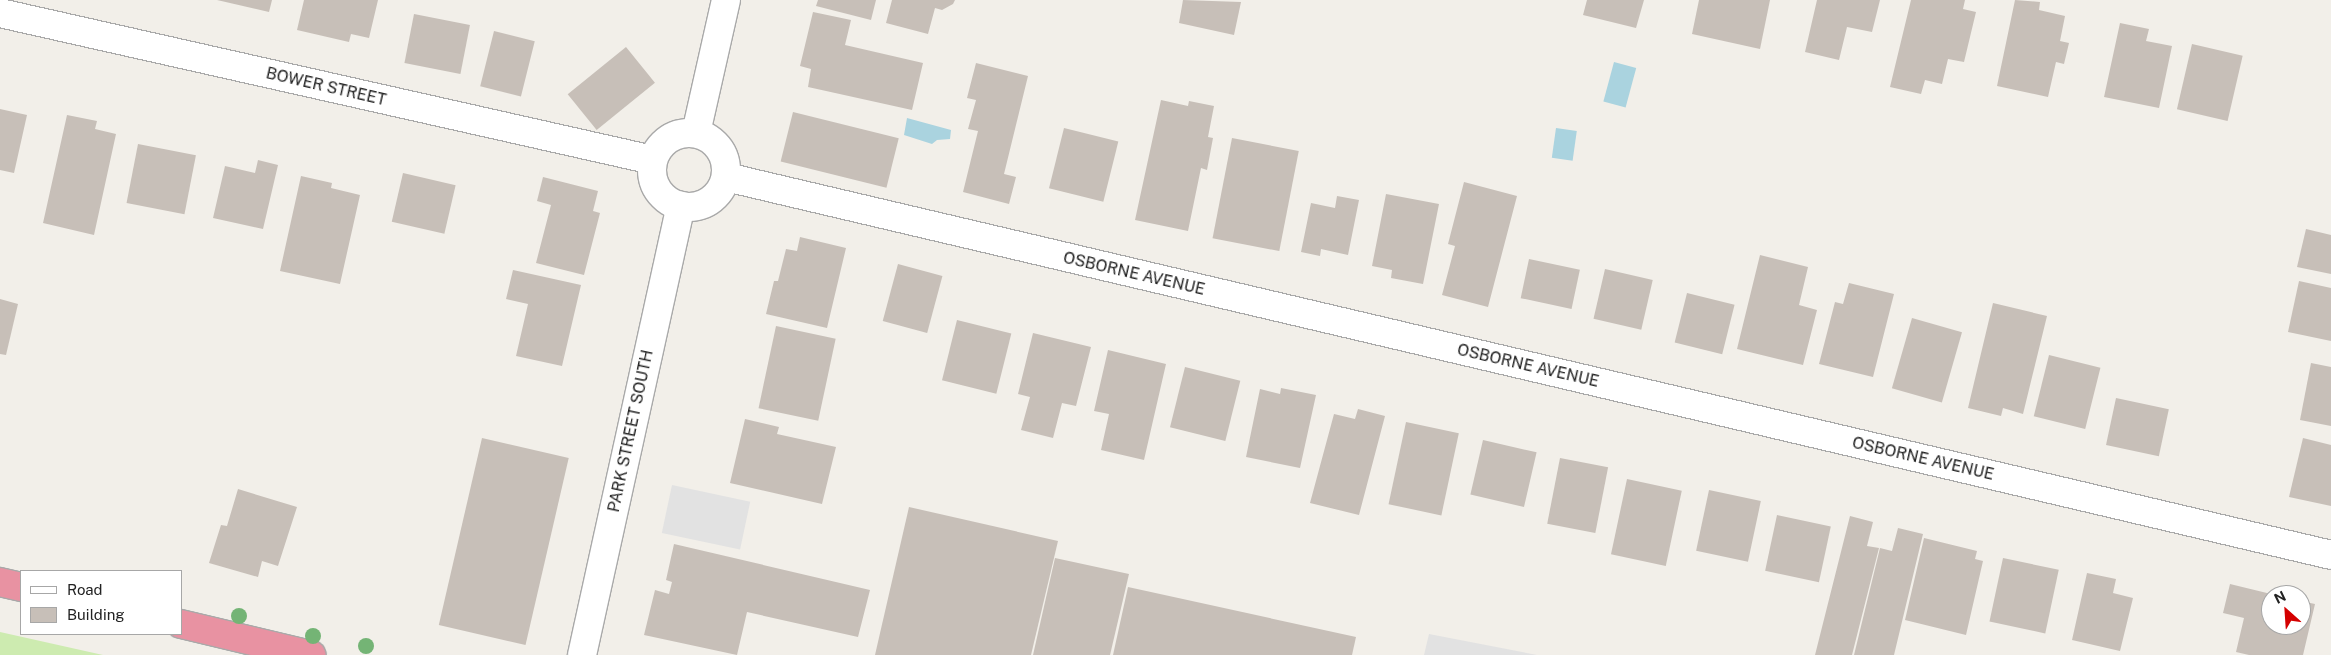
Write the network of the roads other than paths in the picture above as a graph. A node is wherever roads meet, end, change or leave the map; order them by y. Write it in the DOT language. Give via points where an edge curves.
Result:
graph roads {
  1 [pos="726,0"];
  2 [pos="0,13"];
  3 [pos="696,133"];
  4 [pos="653,160"];
  5 [pos="726,178"];
  6 [pos="681,206"];
  7 [pos="2331,555"];
  8 [pos="0,582"];
  9 [pos="20,587"];
  10 [pos="182,624"];
  11 [pos="311,655"];
  12 [pos="582,655"];
  1 -- 3 [label="street"];
  2 -- 4 [label="street, BOWER STREET"];
  3 -- 4 [label="street" via="681,133 662,144"];
  3 -- 5 [label="street" via="712,140 723,154"];
  4 -- 6 [label="street" via="652,176 659,192 670,202"];
  5 -- 6 [label="street" via="718,194 706,204"];
  5 -- 7 [label="street, OSBORNE AVENUE"];
  6 -- 12 [label="street, PARK STREET SOUTH"];
  8 -- 9 [label="highway"];
  10 -- 11 [label="highway"];
}
